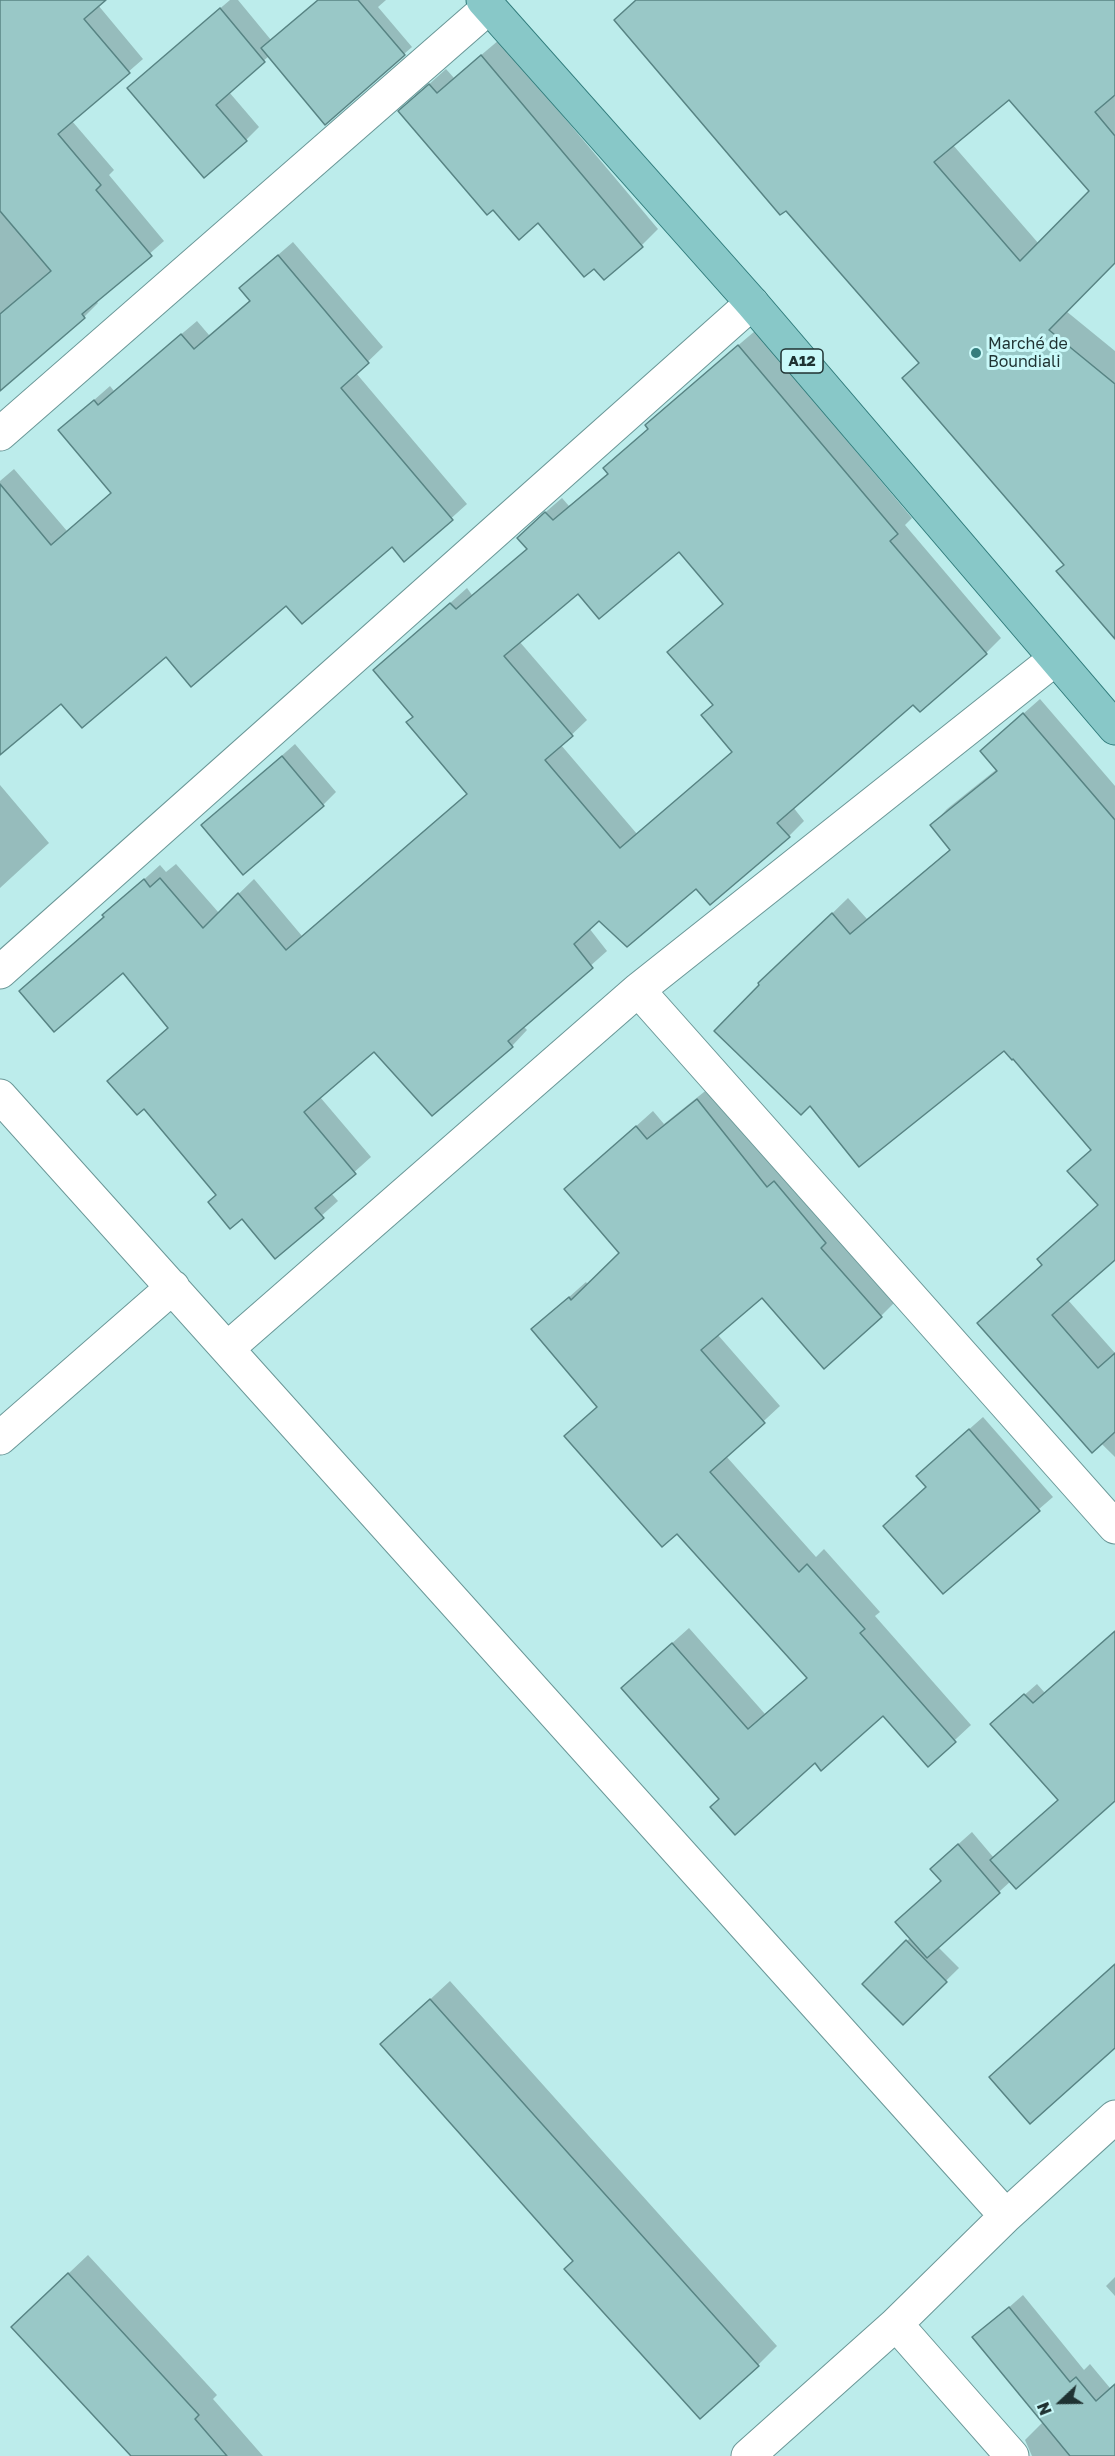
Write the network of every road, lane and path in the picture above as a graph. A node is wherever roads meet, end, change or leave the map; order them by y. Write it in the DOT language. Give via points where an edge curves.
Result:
graph roads {
  1 [pos="486,4"];
  2 [pos="752,303"];
  3 [pos="0,434"];
  4 [pos="1055,659"];
  5 [pos="1115,728"];
  6 [pos="0,972"];
  7 [pos="638,990"];
  8 [pos="0,1096"];
  9 [pos="173,1287"];
  10 [pos="228,1348"];
  11 [pos="0,1438"];
  12 [pos="1115,1527"];
  13 [pos="1115,2117"];
  14 [pos="1006,2216"];
  15 [pos="896,2324"];
  16 [pos="748,2456"];
  17 [pos="1012,2456"];
  1 -- 2 [label="main road, A12"];
  1 -- 3 [label="street"];
  2 -- 4 [label="main road, A12"];
  2 -- 6 [label="street"];
  4 -- 5 [label="main road, A12"];
  4 -- 7 [label="street"];
  7 -- 10 [label="street"];
  7 -- 12 [label="street"];
  8 -- 9 [label="street"];
  9 -- 10 [label="street"];
  9 -- 11 [label="street"];
  10 -- 14 [label="street"];
  13 -- 14 [label="street"];
  14 -- 15 [label="street"];
  15 -- 16 [label="street"];
  15 -- 17 [label="street"];
}
